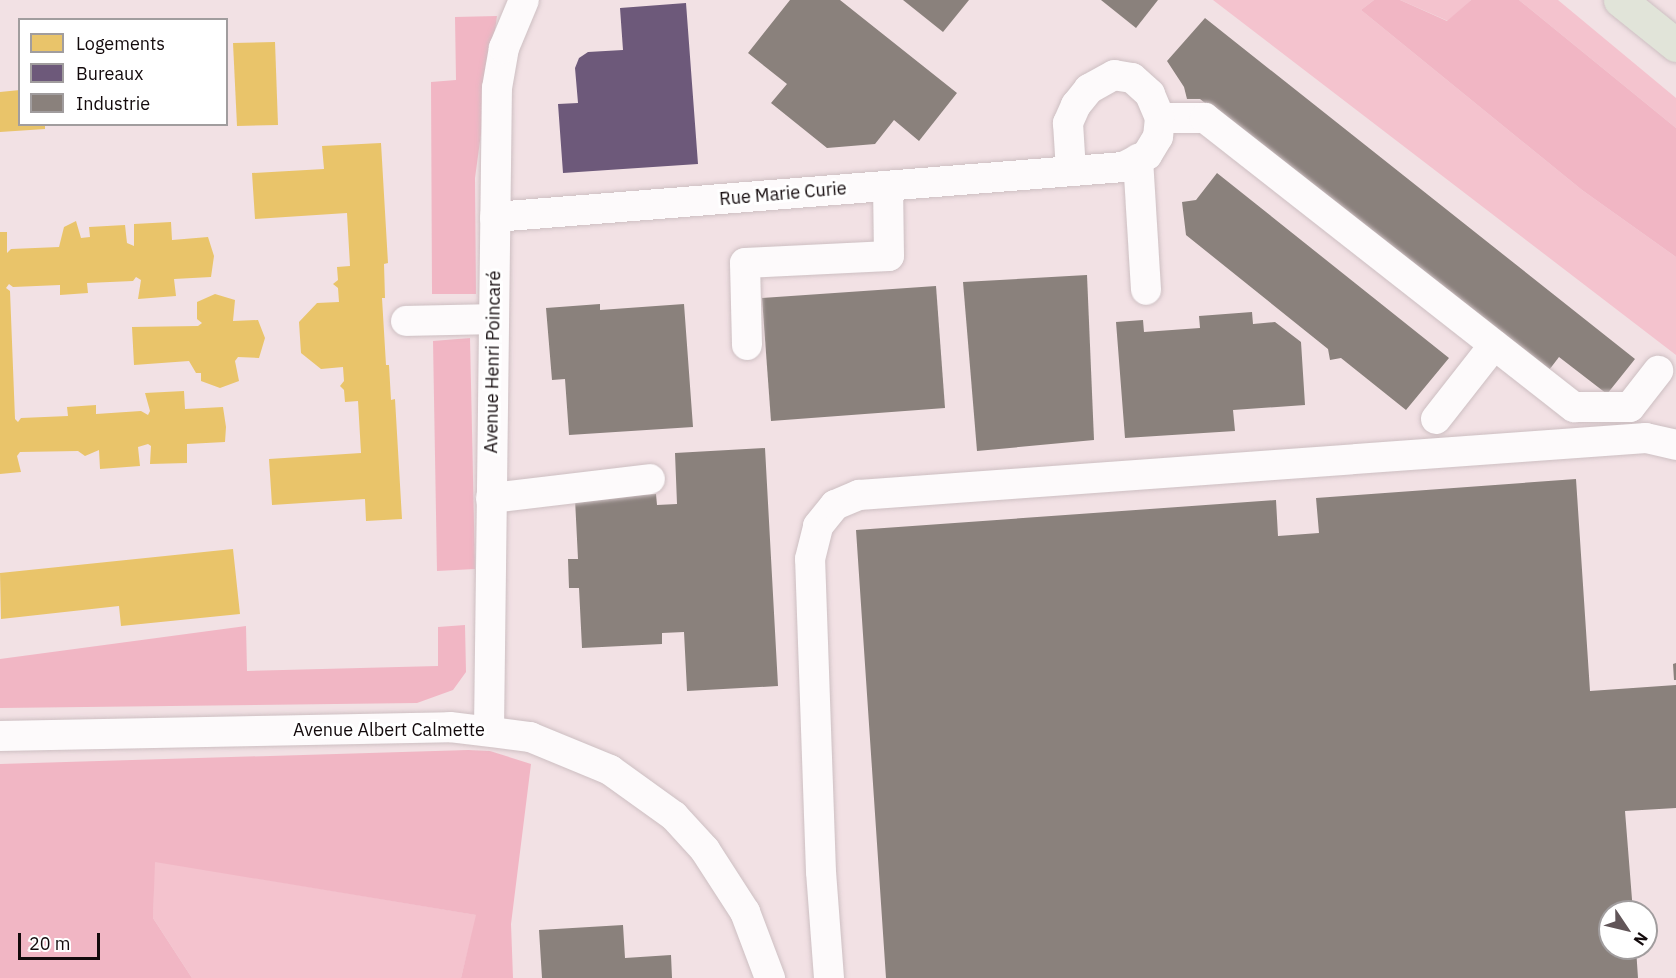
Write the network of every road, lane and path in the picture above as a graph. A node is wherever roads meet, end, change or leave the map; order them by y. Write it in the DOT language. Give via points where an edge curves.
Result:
graph roads {
  1 [pos="524,0"];
  2 [pos="1620,0"];
  3 [pos="1676,45"];
  4 [pos="1160,118"];
  5 [pos="1138,159"];
  6 [pos="1071,171"];
  7 [pos="888,186"];
  8 [pos="495,217"];
  9 [pos="1146,290"];
  10 [pos="494,319"];
  11 [pos="406,321"];
  12 [pos="747,345"];
  13 [pos="1494,345"];
  14 [pos="1658,371"];
  15 [pos="1436,419"];
  16 [pos="1676,445"];
  17 [pos="650,479"];
  18 [pos="491,498"];
  19 [pos="489,730"];
  20 [pos="0,736"];
  21 [pos="770,978"];
  22 [pos="829,978"];
  1 -- 8 [label="street, Avenue Henri Poincaré" via="500,65"];
  2 -- 3 [label="highway"];
  4 -- 5 [label="street" via="1158,137 1147,155"];
  4 -- 6 [label="street" via="1149,94 1132,78 1114,75 1089,89 1068,123"];
  4 -- 13 [label="street" via="1205,118"];
  5 -- 6 [label="street, Rue Marie Curie" via="1123,166"];
  5 -- 9 [label="street"];
  6 -- 7 [label="street, Rue Marie Curie"];
  7 -- 8 [label="street, Rue Marie Curie"];
  7 -- 12 [label="street" via="890,256 745,263"];
  8 -- 10 [label="street, Avenue Henri Poincaré"];
  10 -- 11 [label="street"];
  10 -- 18 [label="street, Avenue Henri Poincaré"];
  13 -- 14 [label="street" via="1574,407 1630,407"];
  13 -- 15 [label="street"];
  16 -- 22 [label="street" via="1646,438 859,495 835,505 818,526 810,560 821,872"];
  17 -- 18 [label="street"];
  18 -- 19 [label="street, Avenue Henri Poincaré"];
  19 -- 20 [label="street, Avenue Albert Calmette"];
  19 -- 21 [label="street, Avenue Albert Calmette" via="530,737 586,758 633,784 674,816 705,850 746,912"];
}
